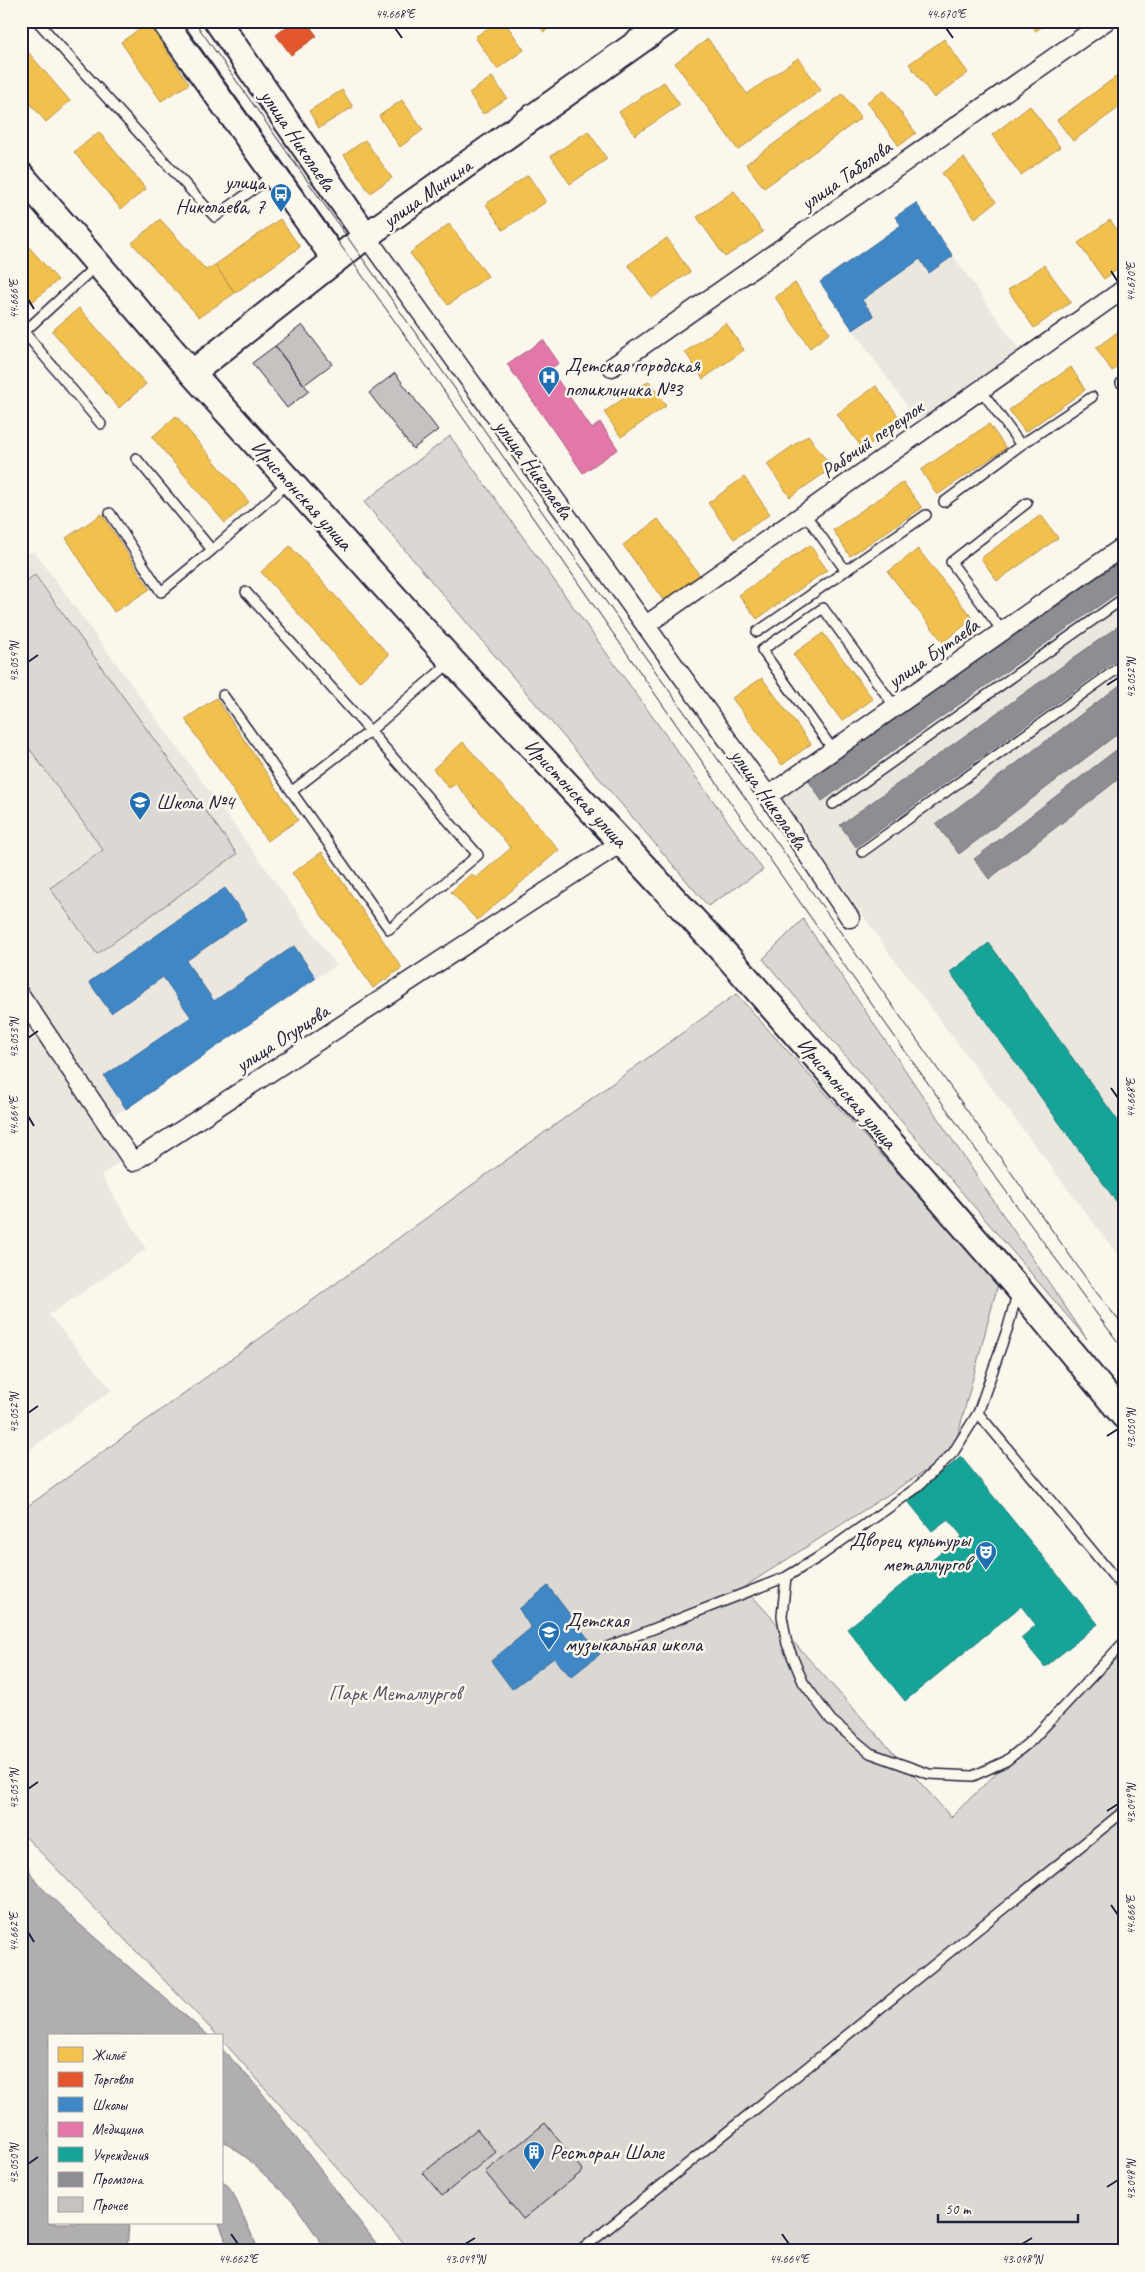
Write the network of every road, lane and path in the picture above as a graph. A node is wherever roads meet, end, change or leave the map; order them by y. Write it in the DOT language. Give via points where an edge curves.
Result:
graph roads {
  1 [pos="36,21"];
  2 [pos="164,21"];
  3 [pos="217,21"];
  4 [pos="668,21"];
  5 [pos="1106,21"];
  6 [pos="274,174"];
  7 [pos="21,175"];
  8 [pos="366,236"];
  9 [pos="335,259"];
  10 [pos="98,264"];
  11 [pos="1124,289"];
  12 [pos="22,331"];
  13 [pos="612,367"];
  14 [pos="192,373"];
  15 [pos="981,390"];
  16 [pos="1092,397"];
  17 [pos="101,424"];
  18 [pos="1021,445"];
  19 [pos="136,458"];
  20 [pos="290,481"];
  21 [pos="944,502"];
  22 [pos="1027,503"];
  23 [pos="110,513"];
  24 [pos="805,514"];
  25 [pos="926,515"];
  26 [pos="1124,546"];
  27 [pos="212,550"];
  28 [pos="846,571"];
  29 [pos="246,592"];
  30 [pos="1124,598"];
  31 [pos="646,625"];
  32 [pos="758,632"];
  33 [pos="1002,632"];
  34 [pos="452,661"];
  35 [pos="1124,664"];
  36 [pos="224,695"];
  37 [pos="895,707"];
  38 [pos="370,731"];
  39 [pos="834,751"];
  40 [pos="292,791"];
  41 [pos="768,796"];
  42 [pos="833,804"];
  43 [pos="622,842"];
  44 [pos="862,852"];
  45 [pos="850,918"];
  46 [pos="21,996"];
  47 [pos="1018,1288"];
  48 [pos="978,1413"];
  49 [pos="1124,1416"];
  50 [pos="786,1577"];
  51 [pos="1124,1589"];
  52 [pos="1124,1642"];
  53 [pos="607,1647"];
  54 [pos="1124,1810"];
  55 [pos="580,2251"];
  1 -- 6 [label="lane" via="215,217"];
  2 -- 6 [label="main road, улица Николаева"];
  3 -- 8 [label="main road, улица Николаева"];
  4 -- 8 [label="main road, улица Минина"];
  5 -- 13 [label="street, улица Таболова"];
  6 -- 9 [label="main road, улица Николаева"];
  7 -- 10 [label="main road, Иристонская улица"];
  8 -- 9 [label="main road, улица Минина"];
  8 -- 31 [label="street, улица Николаева"];
  9 -- 14 [label="main road, улица Минина"];
  10 -- 12 [label="lane"];
  10 -- 14 [label="main road, Иристонская улица"];
  11 -- 15 [label="street, Рабочий переулок"];
  12 -- 17 [label="lane"];
  14 -- 20 [label="main road, Иристонская улица"];
  15 -- 18 [label="lane"];
  15 -- 24 [label="street, Рабочий переулок"];
  16 -- 18 [label="lane"];
  18 -- 21 [label="lane"];
  19 -- 27 [label="lane"];
  20 -- 27 [label="lane"];
  20 -- 34 [label="main road, Иристонская улица"];
  22 -- 33 [label="lane" via="951,562"];
  23 -- 27 [label="lane" via="161,592"];
  24 -- 28 [label="lane"];
  24 -- 31 [label="street, Рабочий переулок"];
  25 -- 28 [label="lane"];
  26 -- 33 [label="street, улица Бутаева"];
  28 -- 32 [label="lane"];
  29 -- 38 [label="lane"];
  30 -- 42 [label="lane"];
  31 -- 41 [label="street, улица Николаева"];
  33 -- 37 [label="street, улица Бутаева"];
  34 -- 38 [label="lane"];
  34 -- 43 [label="main road, Иристонская улица"];
  35 -- 44 [label="lane"];
  36 -- 40 [label="lane"];
  37 -- 39 [label="street, улица Бутаева"];
  37 -- 39 [label="lane" via="824,608 762,650"];
  38 -- 40 [label="lane"];
  38 -- 40 [label="lane" via="478,854 389,928"];
  39 -- 41 [label="street, улица Бутаева"];
  41 -- 45 [label="street, улица Николаева"];
  43 -- 46 [label="street, улица Огурцова" via="133,1162"];
  43 -- 47 [label="main road, Иристонская улица" via="730,959"];
  47 -- 48 [label="lane"];
  47 -- 49 [label="main road, Иристонская улица"];
  48 -- 50 [label="lane" via="953,1453 915,1489"];
  48 -- 51 [label="lane"];
  50 -- 52 [label="lane" via="782,1616 787,1644 803,1682 831,1720 870,1753 929,1774 973,1776 1006,1761 1032,1740"];
  50 -- 53 [label="lane"];
  54 -- 55 [label="lane"];
}
